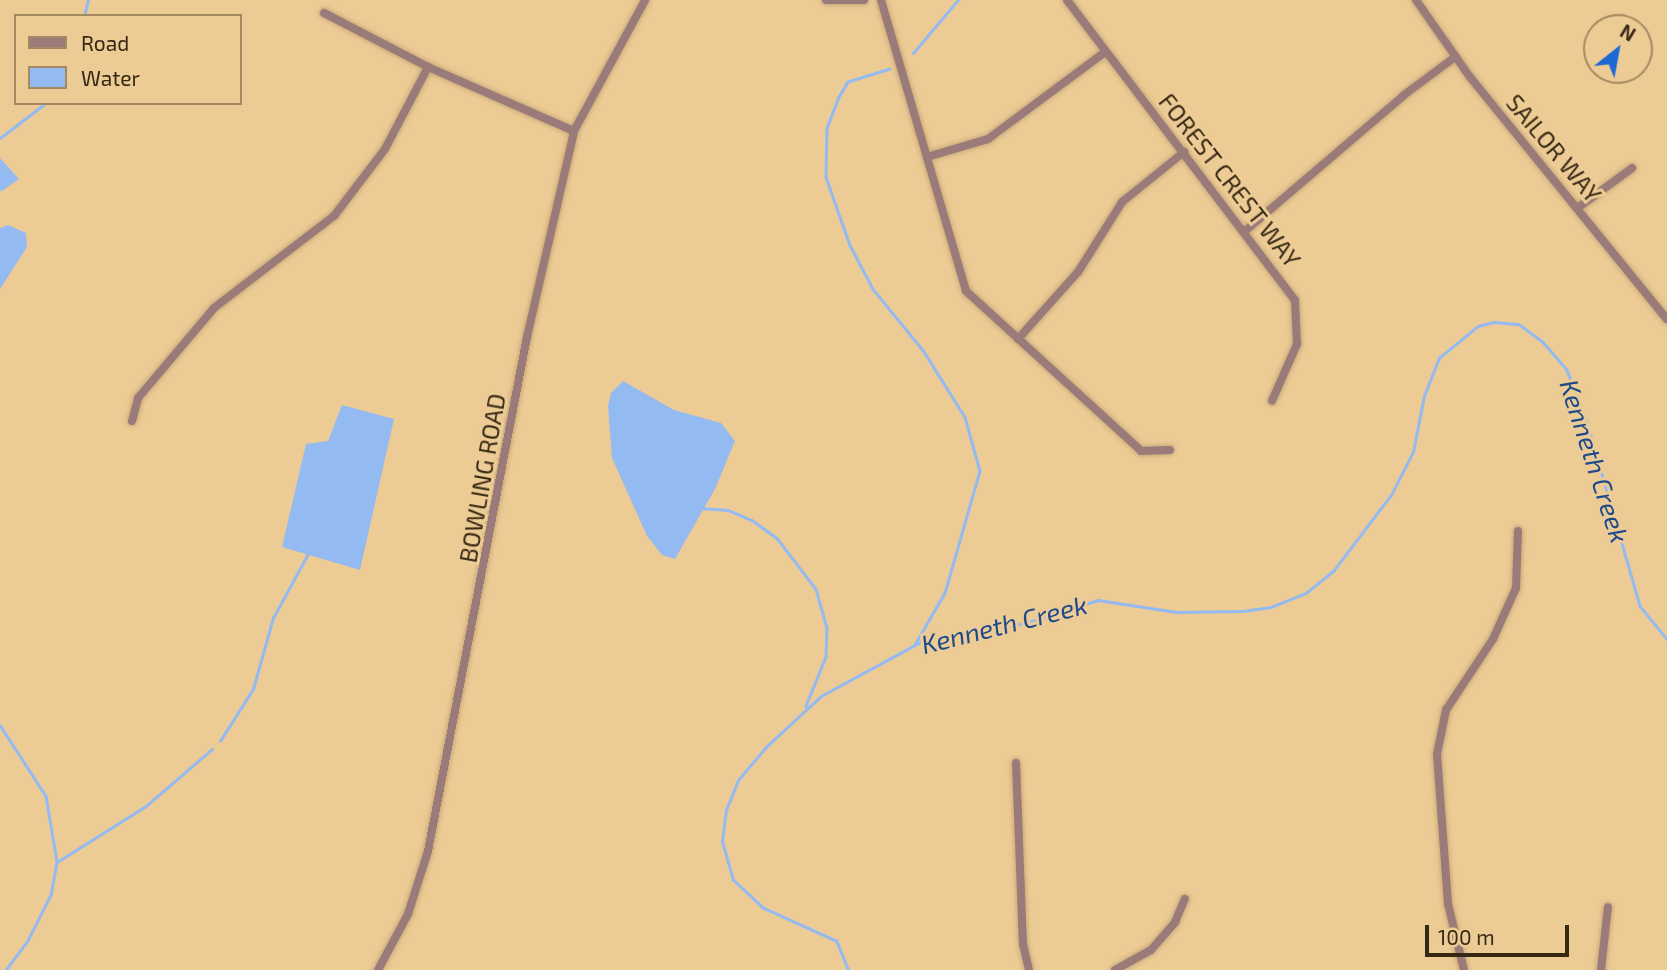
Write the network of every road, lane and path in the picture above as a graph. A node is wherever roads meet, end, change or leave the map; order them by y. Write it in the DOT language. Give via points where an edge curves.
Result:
graph roads {
  1 [pos="645,0"];
  2 [pos="826,0"];
  3 [pos="864,0"];
  4 [pos="881,0"];
  5 [pos="1066,0"];
  6 [pos="1416,0"];
  7 [pos="324,13"];
  8 [pos="1105,52"];
  9 [pos="1455,57"];
  10 [pos="428,67"];
  11 [pos="574,131"];
  12 [pos="1184,152"];
  13 [pos="927,157"];
  14 [pos="1632,168"];
  15 [pos="1579,207"];
  16 [pos="1245,231"];
  17 [pos="1667,318"];
  18 [pos="1018,339"];
  19 [pos="1272,401"];
  20 [pos="132,421"];
  21 [pos="1170,450"];
  22 [pos="1518,531"];
  23 [pos="1016,763"];
  24 [pos="1185,899"];
  25 [pos="1608,907"];
  26 [pos="378,970"];
  27 [pos="1029,970"];
  28 [pos="1115,970"];
  29 [pos="1464,970"];
  30 [pos="1601,970"];
  1 -- 11 [label="street, BOWLING ROAD"];
  2 -- 3 [label="street"];
  4 -- 13 [label="street"];
  5 -- 8 [label="street, FOREST CREST WAY"];
  6 -- 9 [label="street, SAILOR WAY"];
  7 -- 10 [label="street"];
  8 -- 12 [label="street, FOREST CREST WAY"];
  8 -- 13 [label="street" via="988,139"];
  9 -- 15 [label="street, SAILOR WAY"];
  9 -- 16 [label="street" via="1404,94"];
  10 -- 11 [label="street"];
  10 -- 20 [label="street" via="385,149 334,216 214,308 138,398"];
  11 -- 26 [label="street, BOWLING ROAD" via="527,337 428,851 408,914"];
  12 -- 16 [label="street, FOREST CREST WAY"];
  12 -- 18 [label="street" via="1122,202 1078,272"];
  13 -- 18 [label="street" via="966,290"];
  14 -- 15 [label="street"];
  15 -- 17 [label="street, SAILOR WAY"];
  16 -- 19 [label="street, FOREST CREST WAY" via="1295,300 1297,344"];
  18 -- 21 [label="street" via="1141,451"];
  22 -- 29 [label="street" via="1516,588 1493,639 1446,710 1437,754 1448,904"];
  23 -- 27 [label="street" via="1023,944"];
  24 -- 28 [label="street" via="1175,922 1151,950"];
  25 -- 30 [label="street"];
}
